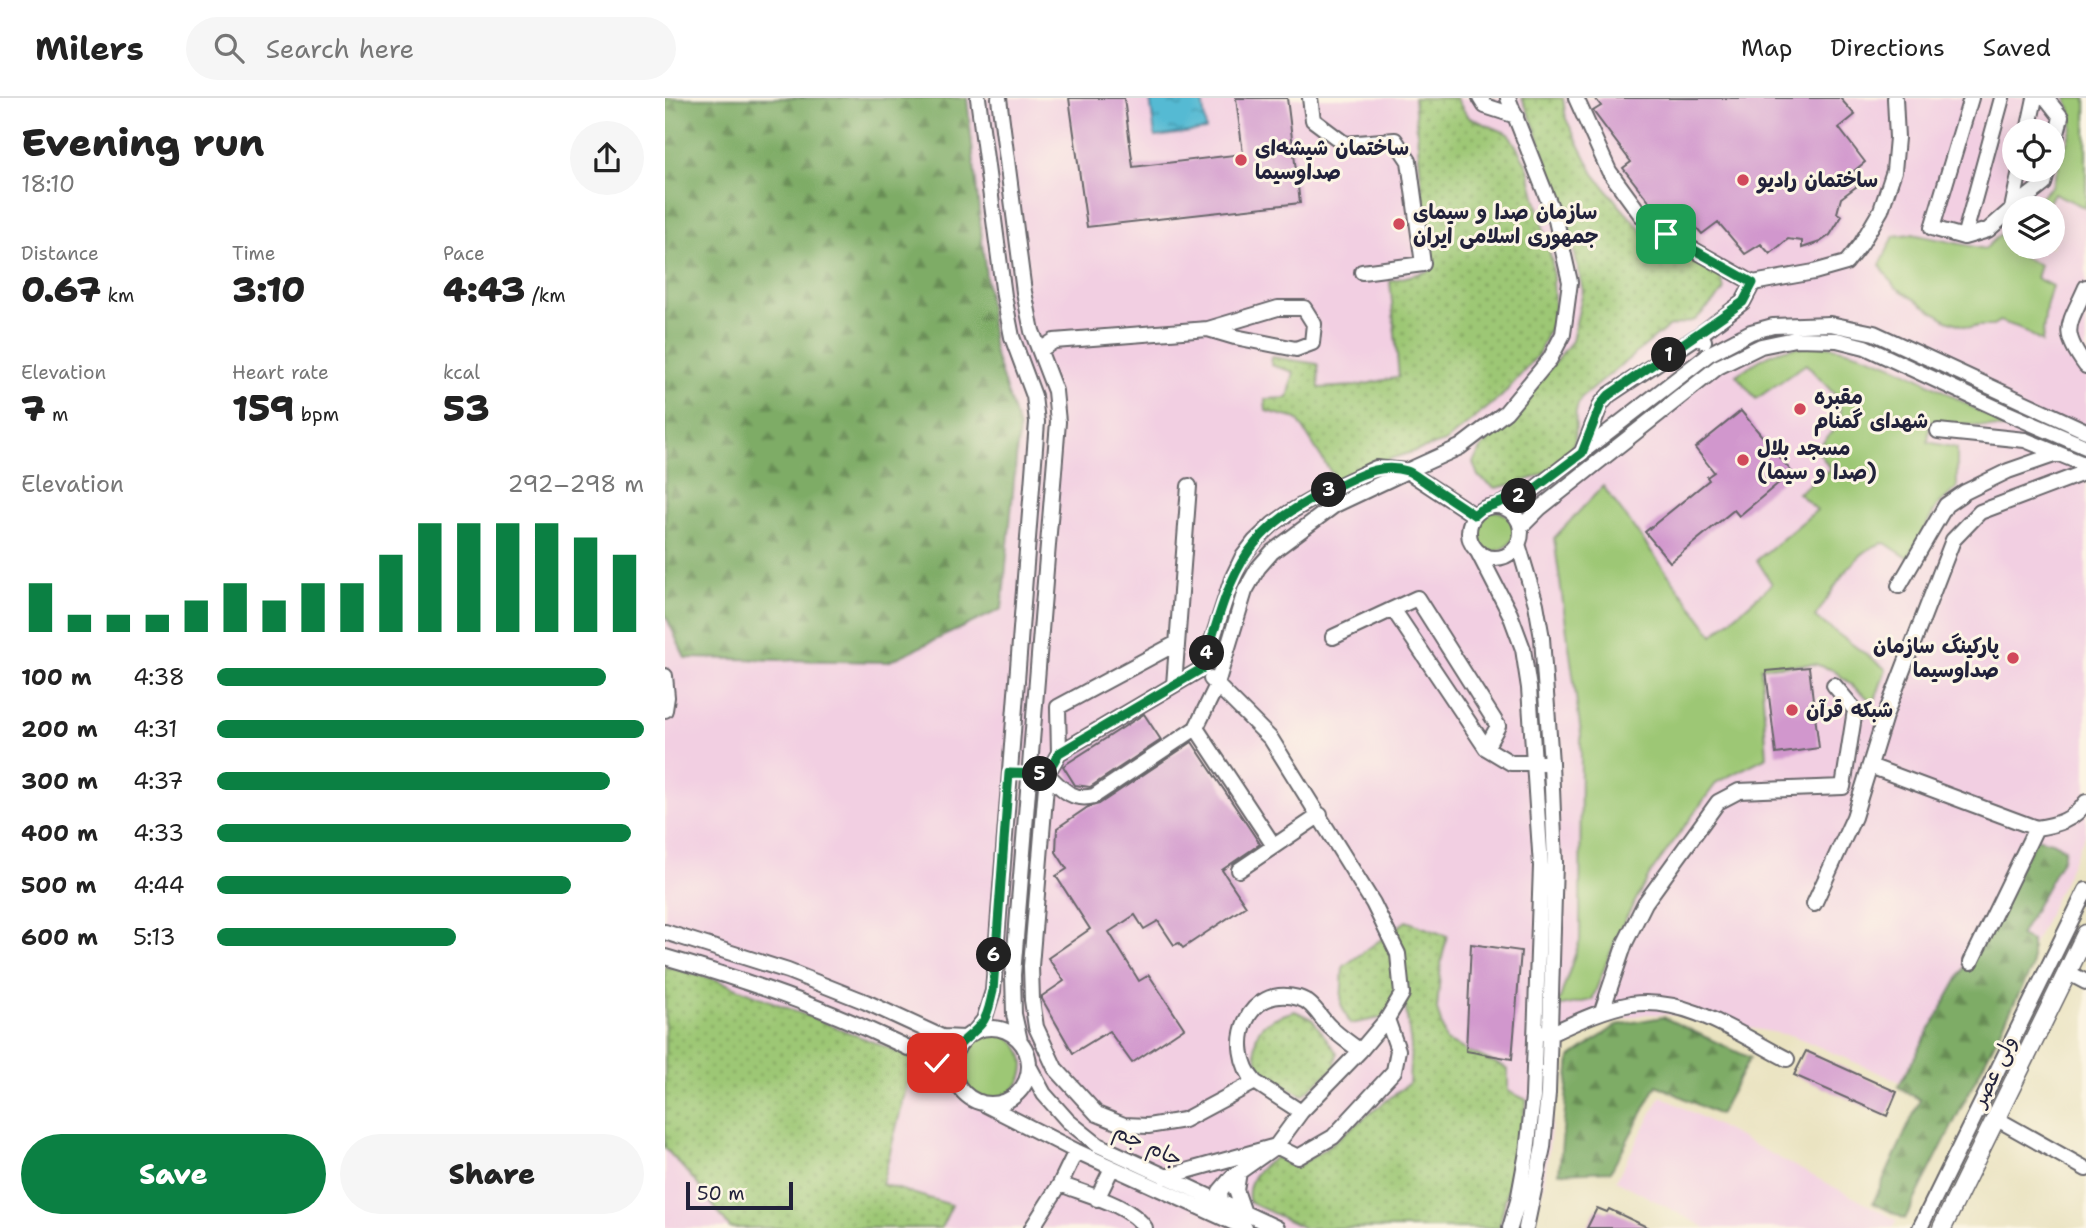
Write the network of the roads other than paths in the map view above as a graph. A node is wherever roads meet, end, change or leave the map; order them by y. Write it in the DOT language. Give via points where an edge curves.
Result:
graph roads {
  1 [pos="978,98"];
  2 [pos="999,98"];
  3 [pos="1310,98"];
  4 [pos="1480,98"];
  5 [pos="1509,98"];
  6 [pos="1576,98"];
  7 [pos="1895,98"];
  8 [pos="1971,98"];
  9 [pos="2002,98"];
  10 [pos="2035,98"];
  11 [pos="2046,98"];
  12 [pos="1516,116"];
  13 [pos="2031,119"];
  14 [pos="2061,119"];
  15 [pos="2045,182"];
  16 [pos="2029,196"];
  17 [pos="1012,199"];
  18 [pos="991,200"];
  19 [pos="2002,218"];
  20 [pos="1964,237"];
  21 [pos="1362,272"];
  22 [pos="1753,283"];
  23 [pos="2086,287"];
  24 [pos="1208,329"];
  25 [pos="1700,334"];
  26 [pos="1041,353"];
  27 [pos="1709,354"];
  28 [pos="1023,363"];
  29 [pos="2086,366"];
  30 [pos="1719,367"];
  31 [pos="1956,370"];
  32 [pos="1947,385"];
  33 [pos="2060,428"];
  34 [pos="1938,430"];
  35 [pos="2086,431"];
  36 [pos="1605,434"];
  37 [pos="2086,447"];
  38 [pos="1614,449"];
  39 [pos="1582,453"];
  40 [pos="2057,454"];
  41 [pos="2086,465"];
  42 [pos="1407,471"];
  43 [pos="2086,472"];
  44 [pos="1189,485"];
  45 [pos="1327,491"];
  46 [pos="1335,505"];
  47 [pos="1496,506"];
  48 [pos="1474,515"];
  49 [pos="1521,527"];
  50 [pos="1518,544"];
  51 [pos="1478,552"];
  52 [pos="1899,586"];
  53 [pos="1393,610"];
  54 [pos="1333,638"];
  55 [pos="1177,643"];
  56 [pos="1203,668"];
  57 [pos="665,676"];
  58 [pos="1174,685"];
  59 [pos="1834,685"];
  60 [pos="1216,687"];
  61 [pos="665,710"];
  62 [pos="1196,728"];
  63 [pos="1486,748"];
  64 [pos="1059,753"];
  65 [pos="1535,763"];
  66 [pos="1551,763"];
  67 [pos="1870,766"];
  68 [pos="1009,773"];
  69 [pos="1047,774"];
  70 [pos="1030,775"];
  71 [pos="2086,802"];
  72 [pos="1320,815"];
  73 [pos="2036,828"];
  74 [pos="1273,846"];
  75 [pos="1239,870"];
  76 [pos="2086,890"];
  77 [pos="1814,904"];
  78 [pos="665,932"];
  79 [pos="2086,934"];
  80 [pos="665,957"];
  81 [pos="1971,962"];
  82 [pos="2067,972"];
  83 [pos="2086,982"];
  84 [pos="1602,1012"];
  85 [pos="1387,1019"];
  86 [pos="1542,1033"];
  87 [pos="970,1035"];
  88 [pos="1020,1041"];
  89 [pos="1360,1051"];
  90 [pos="1787,1059"];
  91 [pos="1029,1066"];
  92 [pos="954,1075"];
  93 [pos="1255,1082"];
  94 [pos="980,1102"];
  95 [pos="1301,1112"];
  96 [pos="1997,1119"];
  97 [pos="1276,1146"];
  98 [pos="1076,1151"];
  99 [pos="1208,1164"];
  100 [pos="1112,1168"];
  101 [pos="2086,1169"];
  102 [pos="1239,1172"];
  103 [pos="1165,1177"];
  104 [pos="1060,1184"];
  105 [pos="1097,1199"];
  106 [pos="1211,1203"];
  107 [pos="1244,1213"];
  108 [pos="1032,1228"];
  109 [pos="1145,1228"];
  110 [pos="1245,1228"];
  111 [pos="1277,1228"];
  112 [pos="1510,1228"];
  113 [pos="1526,1228"];
  114 [pos="1920,1228"];
  115 [pos="1942,1228"];
  1 -- 18 [label="street"];
  2 -- 17 [label="street"];
  3 -- 21 [label="street" via="1313,121 1345,144 1395,140 1409,161 1423,264"];
  4 -- 12 [label="street" via="1485,106"];
  5 -- 12 [label="street"];
  6 -- 22 [label="street" via="1609,171 1641,215"];
  7 -- 22 [label="street" via="1894,171 1881,211 1861,244 1846,262"];
  8 -- 20 [label="street" via="1932,228"];
  9 -- 20 [label="street"];
  10 -- 13 [label="street"];
  11 -- 14 [label="street"];
  12 -- 42 [label="street" via="1564,250 1570,282 1563,334 1551,359 1506,412 1460,447"];
  15 -- 16 [label="street"];
  17 -- 18 [label="street"];
  17 -- 26 [label="street" via="1024,292"];
  18 -- 28 [label="street" via="1012,337"];
  19 -- 20 [label="street" via="1988,230"];
  22 -- 25 [label="street" via="1743,302"];
  23 -- 29 [label="street" via="2067,329 2070,345"];
  24 -- 24 [label="street" via="1296,349 1312,343 1314,324 1304,309 1278,308"];
  24 -- 26 [label="street" via="1054,341"];
  25 -- 27 [label="street"];
  25 -- 39 [label="street" via="1609,395"];
  26 -- 28 [label="street"];
  26 -- 70 [label="street" via="1055,391 1058,422"];
  27 -- 30 [label="street"];
  27 -- 31 [label="street" via="1762,329 1830,324 1874,333"];
  27 -- 36 [label="street"];
  28 -- 68 [label="street" via="1037,422"];
  30 -- 32 [label="street" via="1761,346 1816,338 1865,347"];
  30 -- 38 [label="street"];
  31 -- 32 [label="street"];
  31 -- 33 [label="street"];
  32 -- 33 [label="street"];
  33 -- 35 [label="street"];
  33 -- 37 [label="street"];
  34 -- 40 [label="street" via="2025,440"];
  36 -- 38 [label="street"];
  36 -- 39 [label="street"];
  38 -- 49 [label="street"];
  39 -- 47 [label="street" via="1533,490"];
  40 -- 41 [label="street"];
  40 -- 52 [label="street" via="2008,471 1946,505"];
  42 -- 45 [label="street" via="1376,468"];
  42 -- 46 [label="street"];
  42 -- 48 [label="street"];
  43 -- 67 [label="street" via="1980,512 1953,540"];
  44 -- 55 [label="street"];
  45 -- 46 [label="street"];
  45 -- 56 [label="street" via="1273,524 1243,558 1224,597"];
  46 -- 60 [label="street" via="1286,539 1258,568 1245,591"];
  47 -- 48 [label="street"];
  47 -- 49 [label="street" via="1512,512"];
  48 -- 51 [label="street" via="1469,538"];
  49 -- 50 [label="street"];
  50 -- 51 [label="street" via="1500,557"];
  50 -- 66 [label="street" via="1537,604"];
  51 -- 65 [label="street" via="1523,649"];
  53 -- 54 [label="street"];
  53 -- 63 [label="street"];
  53 -- 63 [label="street" via="1417,598 1498,726"];
  55 -- 58 [label="street"];
  55 -- 64 [label="street" via="1058,706"];
  56 -- 58 [label="street"];
  56 -- 60 [label="street"];
  57 -- 61 [label="street"];
  58 -- 64 [label="street"];
  59 -- 84 [label="street" via="1855,710 1843,787 1739,791 1718,802 1644,903"];
  60 -- 62 [label="street"];
  60 -- 72 [label="street" via="1271,739"];
  62 -- 69 [label="street" via="1094,796 1084,799 1067,793"];
  62 -- 74 [label="street"];
  63 -- 65 [label="street" via="1511,763"];
  64 -- 69 [label="street"];
  65 -- 66 [label="street"];
  65 -- 86 [label="street"];
  66 -- 86 [label="street" via="1555,863"];
  67 -- 73 [label="street"];
  67 -- 77 [label="street" via="1854,817"];
  68 -- 70 [label="street"];
  68 -- 87 [label="street" via="993,991 984,1020"];
  69 -- 70 [label="street"];
  69 -- 93 [label="street" via="1031,966 1036,1027 1055,1068 1097,1114 1124,1125 1184,1120"];
  70 -- 88 [label="street" via="1013,975"];
  71 -- 73 [label="street" via="2075,816"];
  72 -- 74 [label="street"];
  72 -- 85 [label="street" via="1398,954 1402,994"];
  73 -- 81 [label="street"];
  74 -- 75 [label="street"];
  76 -- 114 [label="street"];
  78 -- 87 [label="street" via="788,971 942,1037"];
  79 -- 82 [label="main road, ولی عصر"];
  80 -- 92 [label="street" via="780,993 856,1024 929,1058"];
  82 -- 83 [label="street"];
  82 -- 96 [label="main road, ولی عصر"];
  84 -- 86 [label="street"];
  84 -- 90 [label="street" via="1659,1003 1691,1011"];
  85 -- 89 [label="street"];
  85 -- 97 [label="street" via="1398,1050 1394,1071 1333,1137 1298,1157"];
  86 -- 112 [label="street" via="1527,1152"];
  86 -- 113 [label="street" via="1548,1093 1543,1147"];
  87 -- 88 [label="street" via="1001,1029"];
  87 -- 92 [label="street" via="954,1055"];
  88 -- 91 [label="street"];
  89 -- 93 [label="street" via="1309,1003 1299,998 1262,1002 1251,1010 1241,1041 1242,1064"];
  89 -- 95 [label="street"];
  91 -- 94 [label="street" via="1025,1083 1008,1100"];
  91 -- 103 [label="street, جام جم" via="1044,1094 1078,1129 1098,1145"];
  92 -- 94 [label="street" via="960,1087"];
  93 -- 95 [label="street"];
  94 -- 98 [label="street, جام جم"];
  95 -- 97 [label="street"];
  96 -- 101 [label="street"];
  96 -- 115 [label="main road, ولی عصر"];
  97 -- 99 [label="street"];
  97 -- 102 [label="street"];
  98 -- 100 [label="street, جام جم"];
  98 -- 104 [label="street"];
  99 -- 103 [label="street"];
  99 -- 106 [label="street" via="1202,1188"];
  100 -- 105 [label="street"];
  100 -- 106 [label="street, جام جم"];
  102 -- 106 [label="street"];
  102 -- 107 [label="street" via="1238,1202"];
  103 -- 106 [label="street, جام جم"];
  104 -- 105 [label="street"];
  104 -- 108 [label="street"];
  105 -- 109 [label="street" via="1122,1208 1140,1219"];
  106 -- 107 [label="street, جام جم"];
  106 -- 110 [label="street, جام جم"];
  107 -- 111 [label="street, جام جم"];
}
